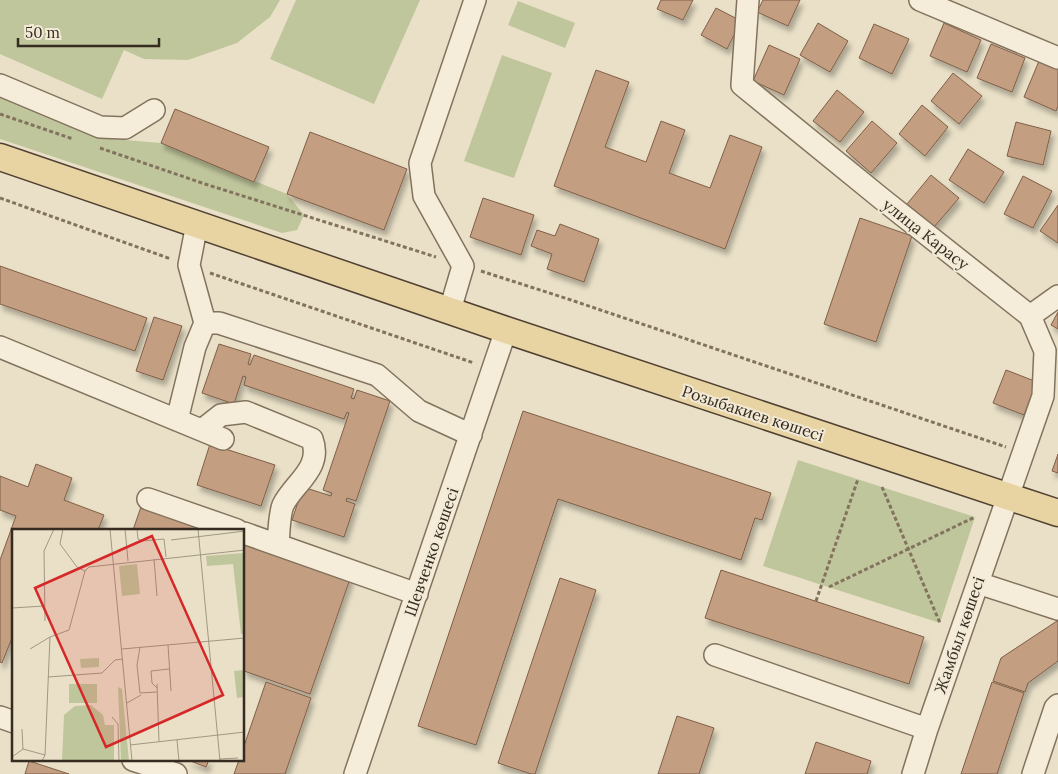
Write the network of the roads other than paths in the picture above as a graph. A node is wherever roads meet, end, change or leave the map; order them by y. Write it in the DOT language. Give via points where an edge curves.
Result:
graph roads {
  1 [pos="475,0"];
  2 [pos="748,0"];
  3 [pos="930,2"];
  4 [pos="1058,58"];
  5 [pos="0,85"];
  6 [pos="154,110"];
  7 [pos="0,157"];
  8 [pos="197,224"];
  9 [pos="1058,296"];
  10 [pos="450,310"];
  11 [pos="1030,316"];
  12 [pos="205,324"];
  13 [pos="506,330"];
  14 [pos="0,346"];
  15 [pos="177,420"];
  16 [pos="202,430"];
  17 [pos="471,435"];
  18 [pos="223,439"];
  19 [pos="1007,497"];
  20 [pos="148,499"];
  21 [pos="1058,513"];
  22 [pos="234,529"];
  23 [pos="245,533"];
  24 [pos="278,545"];
  25 [pos="978,583"];
  26 [pos="417,594"];
  27 [pos="1058,609"];
  28 [pos="715,655"];
  29 [pos="1058,705"];
  30 [pos="927,729"];
  31 [pos="139,762"];
  32 [pos="176,774"];
  33 [pos="356,774"];
  34 [pos="913,774"];
  35 [pos="1032,774"];
  1 -- 10 [label="street" via="420,163 424,196 463,266"];
  2 -- 11 [label="street, улица Карасу" via="742,85"];
  3 -- 4 [label="street"];
  5 -- 6 [label="street" via="100,127 125,128"];
  7 -- 8 [label="main road, Розыбакиев көшесі"];
  8 -- 10 [label="main road, Розыбакиев көшесі"];
  8 -- 12 [label="street" via="188,266"];
  9 -- 11 [label="street"];
  10 -- 13 [label="main road, Розыбакиев көшесі"];
  11 -- 19 [label="street, улица Карасу" via="1045,351 1043,396"];
  12 -- 15 [label="street" via="195,346"];
  12 -- 17 [label="street" via="219,323 377,375 419,411"];
  13 -- 17 [label="street, Шевченко көшесі"];
  13 -- 19 [label="main road, Розыбакиев көшесі"];
  14 -- 15 [label="street"];
  15 -- 16 [label="street"];
  16 -- 18 [label="street"];
  16 -- 24 [label="street" via="221,415 246,412 312,439 315,454 308,473 283,506"];
  17 -- 26 [label="street, Шевченко көшесі"];
  19 -- 21 [label="main road, Розыбакиев көшесі"];
  19 -- 25 [label="street, Жамбыл көшесі"];
  20 -- 22 [label="street"];
  23 -- 24 [label="street"];
  24 -- 26 [label="street"];
  25 -- 27 [label="street"];
  25 -- 30 [label="street, Жамбыл көшесі"];
  26 -- 33 [label="street, Шевченко көшесі"];
  28 -- 30 [label="street"];
  29 -- 35 [label="street"];
  30 -- 34 [label="street, Жамбыл көшесі"];
  31 -- 32 [label="street"];
}
